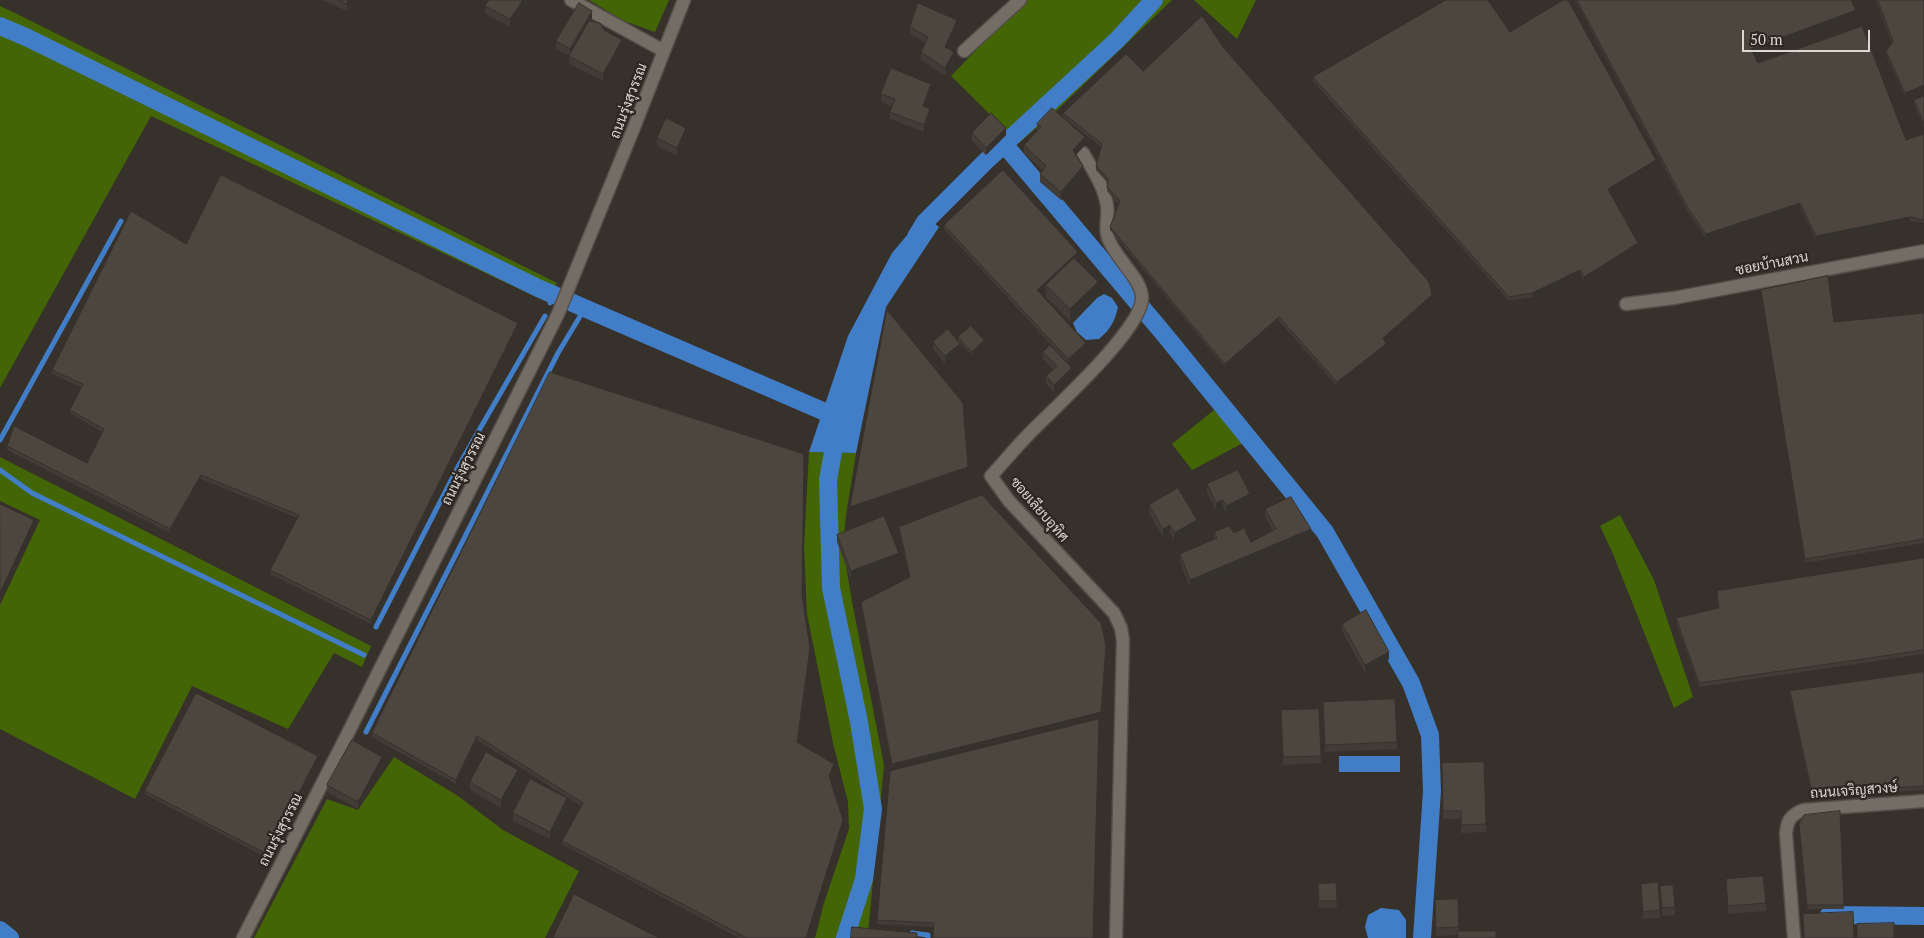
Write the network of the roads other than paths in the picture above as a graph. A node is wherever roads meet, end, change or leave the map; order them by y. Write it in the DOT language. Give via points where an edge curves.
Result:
graph roads {
  1 [pos="571,0"];
  2 [pos="684,0"];
  3 [pos="1020,0"];
  4 [pos="664,51"];
  5 [pos="964,51"];
  6 [pos="1083,153"];
  7 [pos="1924,250"];
  8 [pos="1626,304"];
  9 [pos="1924,801"];
  10 [pos="243,938"];
  11 [pos="1116,938"];
  12 [pos="1794,938"];
  1 -- 4 [label="street"];
  2 -- 4 [label="street, ถนนรุ่งสุวรรณ"];
  3 -- 5 [label="street"];
  4 -- 10 [label="street, ถนนรุ่งสุวรรณ" via="559,313"];
  6 -- 11 [label="street, ซอยเลียบอุทิศ" via="1107,203 1105,225 1108,237 1138,285 1142,298 1137,316 1095,367 991,476 1009,501 1114,613 1122,628"];
  7 -- 8 [label="street, ซอยบ้านสวน" via="1674,298"];
  9 -- 12 [label="street, ถนนเจริญสวงษ์" via="1803,810 1792,814 1786,834"];
}
